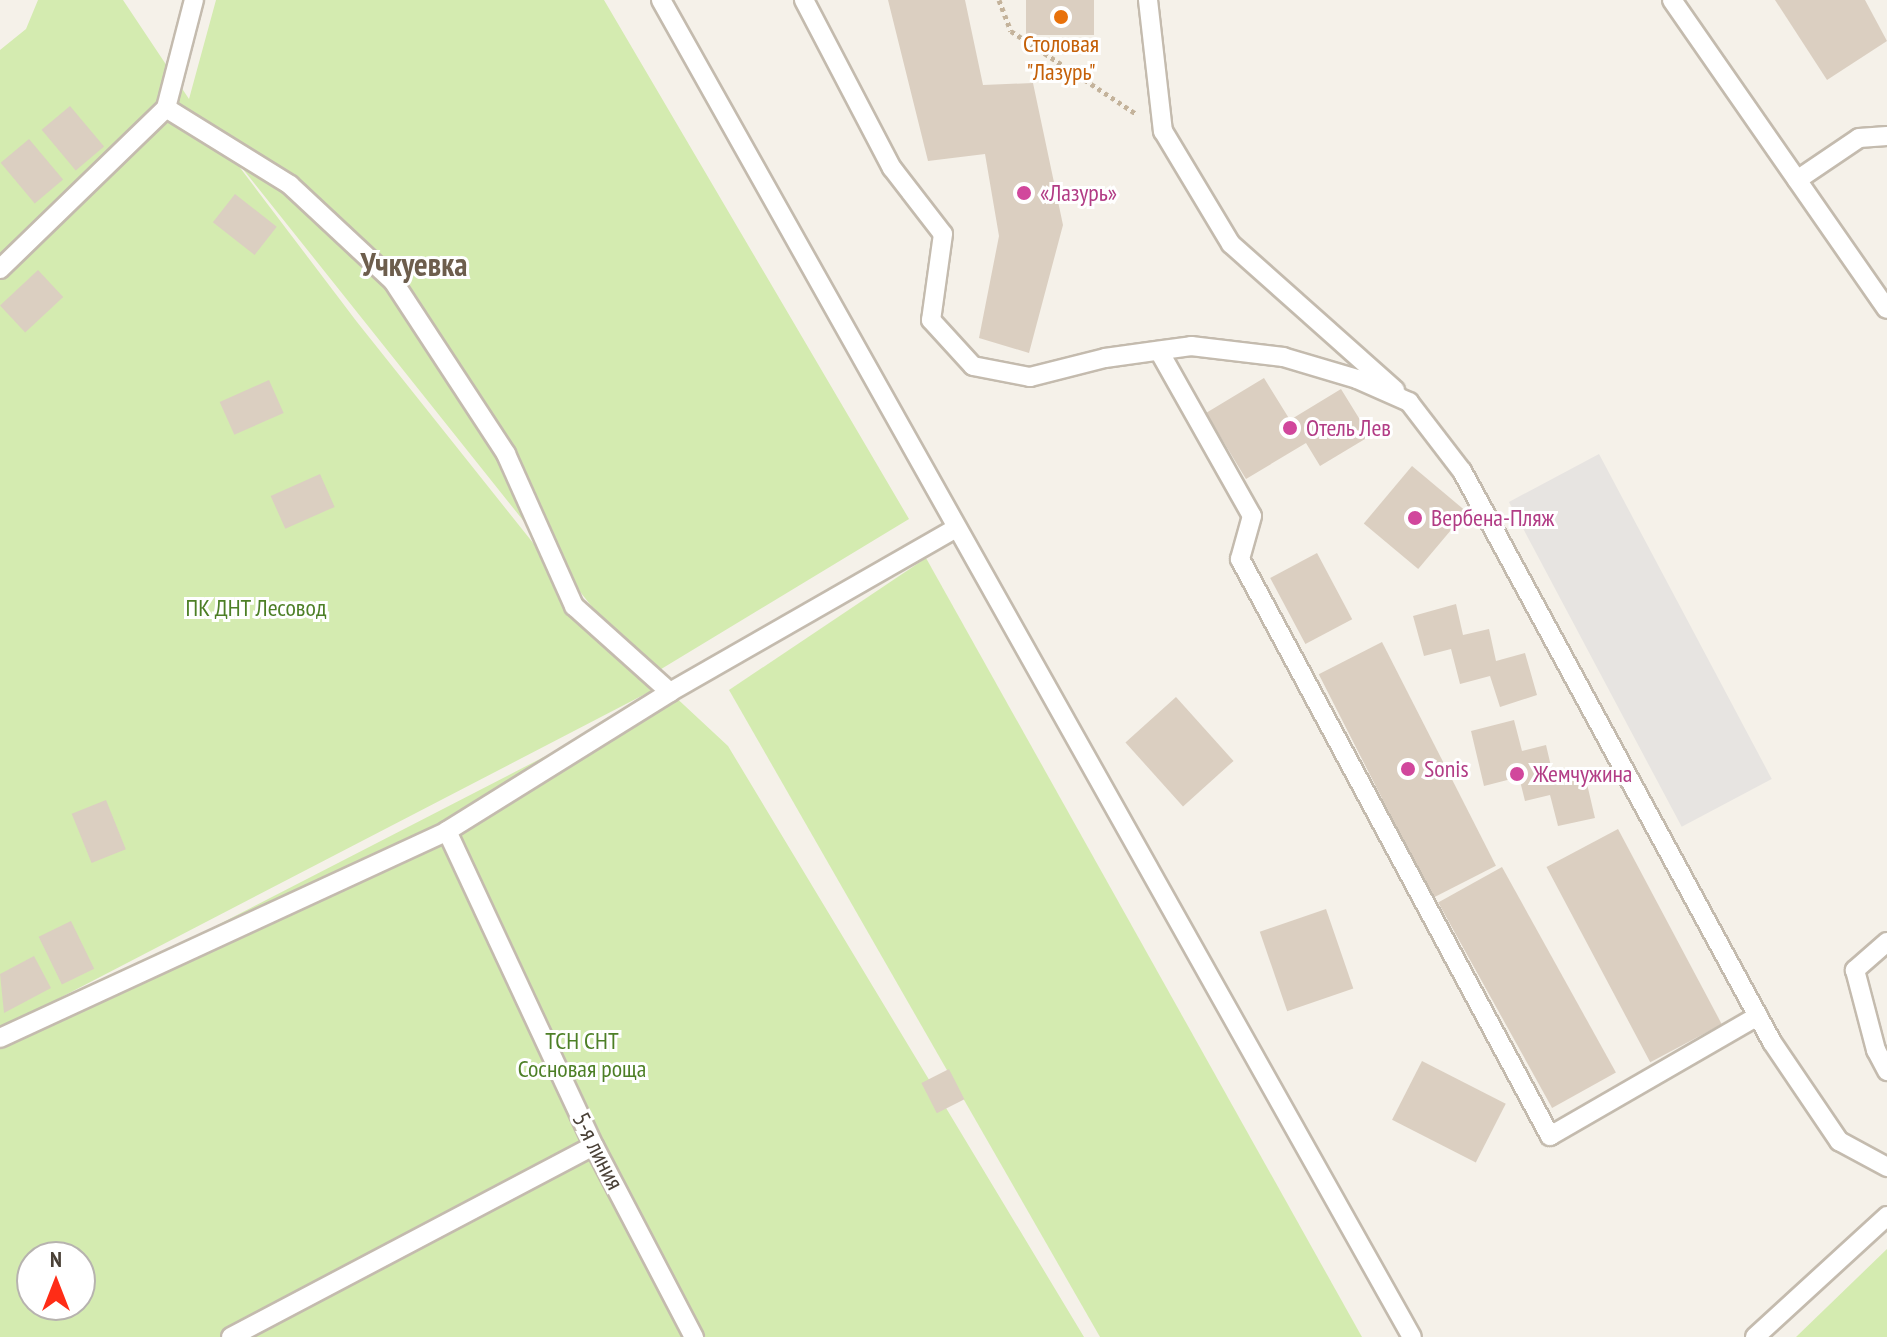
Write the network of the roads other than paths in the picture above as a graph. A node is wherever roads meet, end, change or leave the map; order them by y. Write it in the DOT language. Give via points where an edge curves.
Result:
graph roads {
  1 [pos="194,0"];
  2 [pos="661,0"];
  3 [pos="804,0"];
  4 [pos="1148,0"];
  5 [pos="1672,0"];
  6 [pos="166,108"];
  7 [pos="1887,136"];
  8 [pos="1797,180"];
  9 [pos="0,269"];
  10 [pos="1887,309"];
  11 [pos="1159,351"];
  12 [pos="1409,402"];
  13 [pos="955,529"];
  14 [pos="670,692"];
  15 [pos="447,831"];
  16 [pos="1887,942"];
  17 [pos="1758,1016"];
  18 [pos="0,1038"];
  19 [pos="1887,1071"];
  20 [pos="594,1146"];
  21 [pos="1887,1167"];
  22 [pos="1887,1216"];
  23 [pos="231,1337"];
  24 [pos="694,1337"];
  25 [pos="1412,1337"];
  26 [pos="1755,1337"];
  1 -- 6 [label="lane"];
  2 -- 13 [label="lane"];
  3 -- 11 [label="lane" via="892,168 943,234 931,320 973,366 1030,377"];
  4 -- 12 [label="lane" via="1163,131 1231,244"];
  5 -- 8 [label="lane"];
  6 -- 9 [label="lane"];
  6 -- 14 [label="lane" via="290,185 393,281 506,454 574,606"];
  7 -- 8 [label="lane" via="1859,138"];
  8 -- 10 [label="lane"];
  11 -- 12 [label="lane" via="1191,346 1283,357 1357,379"];
  11 -- 17 [label="lane" via="1252,516 1240,559 1550,1136"];
  12 -- 17 [label="lane" via="1462,471"];
  13 -- 14 [label="lane"];
  13 -- 25 [label="lane"];
  14 -- 15 [label="lane"];
  15 -- 18 [label="lane"];
  15 -- 20 [label="lane, 5-я линия"];
  16 -- 19 [label="lane" via="1855,970 1876,1050"];
  17 -- 21 [label="lane" via="1839,1141"];
  20 -- 23 [label="lane"];
  20 -- 24 [label="lane, 5-я линия"];
  22 -- 26 [label="lane"];
}
